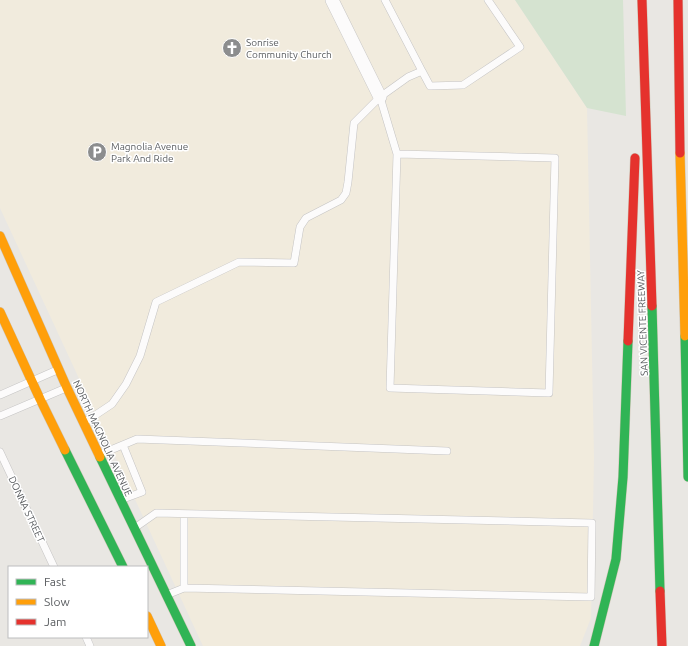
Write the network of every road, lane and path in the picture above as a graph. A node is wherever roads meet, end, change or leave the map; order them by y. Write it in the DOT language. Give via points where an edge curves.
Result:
graph roads {
  1 [pos="332,0"];
  2 [pos="385,0"];
  3 [pos="488,0"];
  4 [pos="642,0"];
  5 [pos="678,0"];
  6 [pos="422,71"];
  7 [pos="380,97"];
  8 [pos="646,102"];
  9 [pos="397,154"];
  10 [pos="0,236"];
  11 [pos="0,312"];
  12 [pos="59,370"];
  13 [pos="32,381"];
  14 [pos="67,388"];
  15 [pos="0,395"];
  16 [pos="40,399"];
  17 [pos="0,416"];
  18 [pos="83,423"];
  19 [pos="123,445"];
  20 [pos="447,451"];
  21 [pos="1,455"];
  22 [pos="99,455"];
  23 [pos="69,457"];
  24 [pos="81,464"];
  25 [pos="688,477"];
  26 [pos="120,500"];
  27 [pos="184,514"];
  28 [pos="122,528"];
  29 [pos="134,528"];
  30 [pos="54,566"];
  31 [pos="123,566"];
  32 [pos="184,588"];
  33 [pos="167,595"];
  34 [pos="148,618"];
  35 [pos="162,646"];
  36 [pos="191,646"];
  37 [pos="594,646"];
  38 [pos="662,646"];
  1 -- 7 [label="street"];
  2 -- 6 [label="lane"];
  3 -- 6 [label="lane" via="520,47 463,85 430,86"];
  4 -- 8 [label="main road, SAN VICENTE FREEWAY"];
  5 -- 25 [label="main road"];
  6 -- 7 [label="lane" via="408,77"];
  7 -- 9 [label="lane"];
  7 -- 18 [label="lane" via="354,123 346,193 341,200 306,218 300,227 294,263 239,262 156,302 140,356 126,384 112,404"];
  8 -- 37 [label="main road" via="635,155 623,477 616,559"];
  8 -- 38 [label="main road, SAN VICENTE FREEWAY"];
  9 -- 9 [label="lane" via="390,388 549,393 555,158"];
  10 -- 12 [label="main road, NORTH MAGNOLIA AVENUE"];
  11 -- 13 [label="main road"];
  12 -- 13 [label="lane"];
  12 -- 14 [label="main road, NORTH MAGNOLIA AVENUE"];
  13 -- 15 [label="lane"];
  13 -- 16 [label="main road"];
  14 -- 16 [label="lane"];
  14 -- 18 [label="main road, NORTH MAGNOLIA AVENUE"];
  16 -- 17 [label="lane"];
  16 -- 23 [label="main road"];
  18 -- 22 [label="main road, NORTH MAGNOLIA AVENUE"];
  19 -- 20 [label="lane" via="137,440"];
  19 -- 22 [label="lane"];
  19 -- 26 [label="lane" via="142,492"];
  21 -- 30 [label="lane, DONNA STREET"];
  22 -- 26 [label="main road, NORTH MAGNOLIA AVENUE"];
  23 -- 24 [label="main road"];
  23 -- 31 [label="main road"];
  26 -- 29 [label="main road, NORTH MAGNOLIA AVENUE"];
  27 -- 29 [label="lane" via="156,513"];
  27 -- 32 [label="lane"];
  27 -- 32 [label="lane" via="592,523 592,530 591,597"];
  28 -- 29 [label="main road"];
  29 -- 33 [label="main road, NORTH MAGNOLIA AVENUE"];
  32 -- 33 [label="lane"];
  33 -- 36 [label="main road, NORTH MAGNOLIA AVENUE"];
  34 -- 35 [label="main road"];
}
